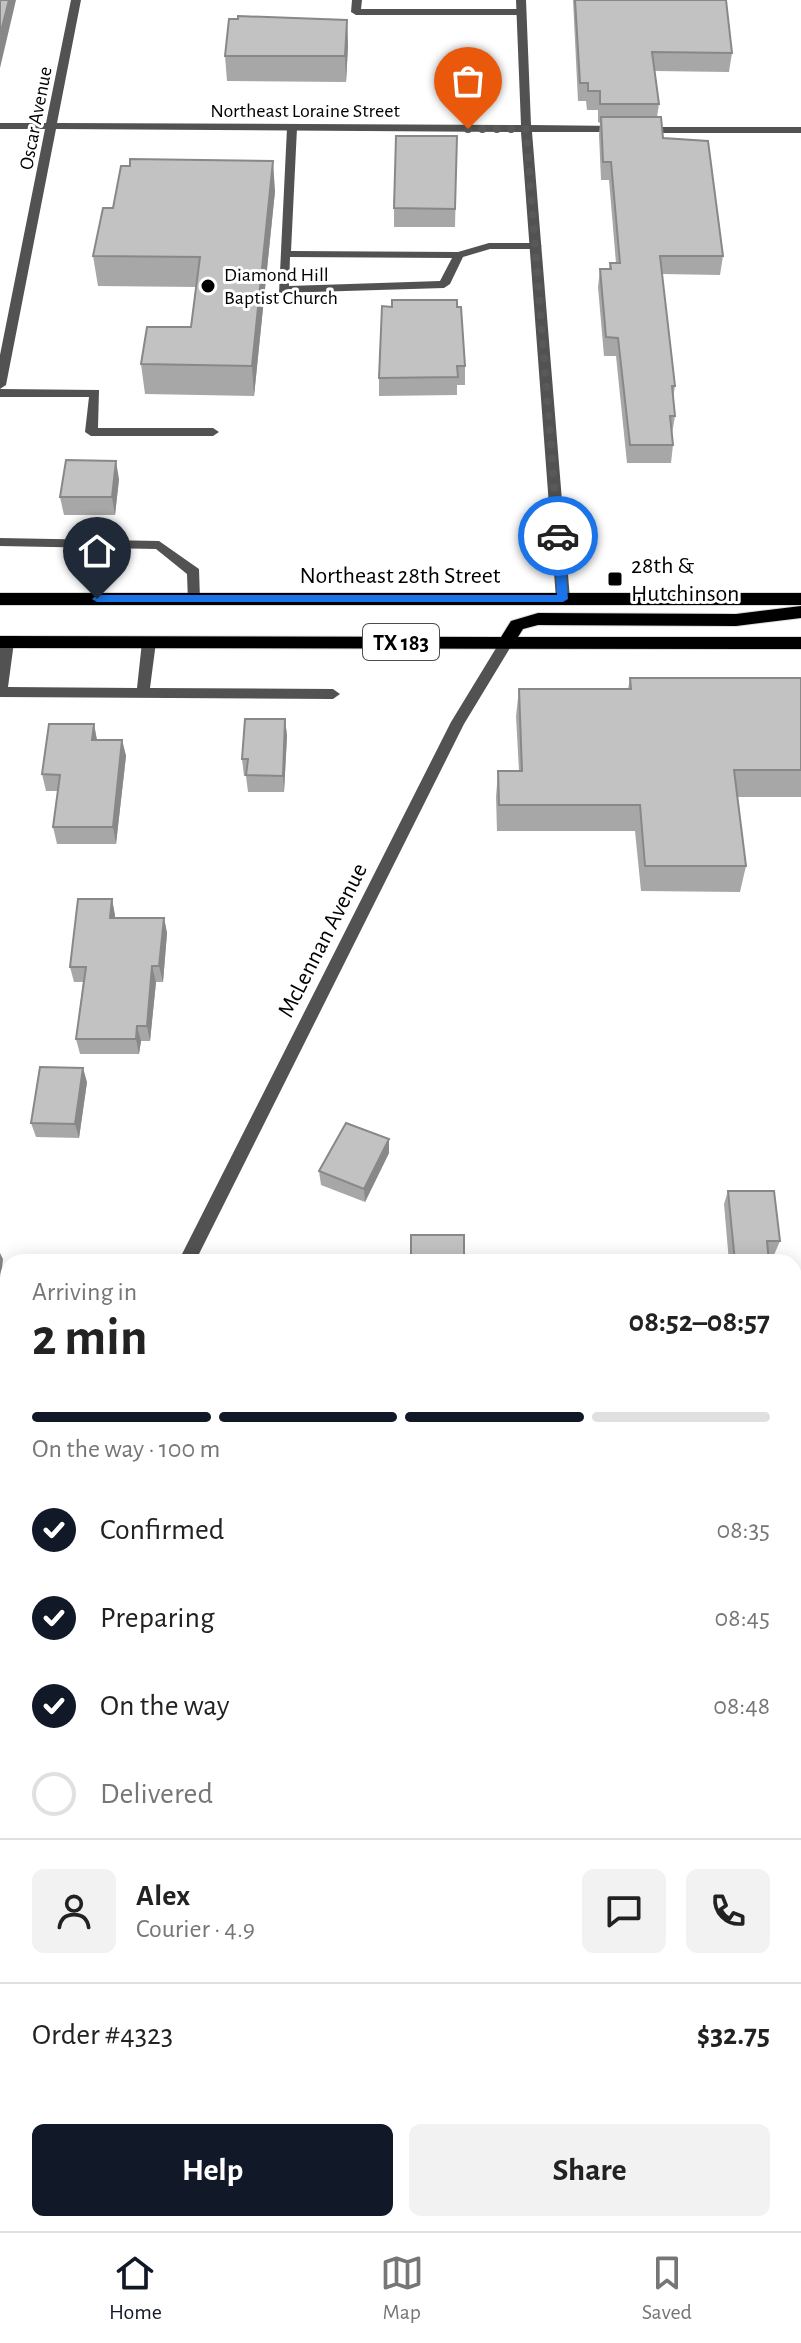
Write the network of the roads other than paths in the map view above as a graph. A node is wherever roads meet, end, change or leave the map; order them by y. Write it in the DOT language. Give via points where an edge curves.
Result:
graph roads {
  1 [pos="76,0"];
  2 [pos="357,0"];
  3 [pos="521,6"];
  4 [pos="0,126"];
  5 [pos="51,126"];
  6 [pos="292,128"];
  7 [pos="526,129"];
  8 [pos="801,130"];
  9 [pos="536,246"];
  10 [pos="285,254"];
  11 [pos="459,255"];
  12 [pos="0,385"];
  13 [pos="0,393"];
  14 [pos="213,432"];
  15 [pos="0,542"];
  16 [pos="0,599"];
  17 [pos="193,599"];
  18 [pos="563,599"];
  19 [pos="801,599"];
  20 [pos="801,612"];
  21 [pos="4,642"];
  22 [pos="149,642"];
  23 [pos="506,643"];
  24 [pos="801,643"];
  25 [pos="0,692"];
  26 [pos="143,693"];
  27 [pos="333,694"];
  28 [pos="190,1254"];
  1 -- 5 [label="street, Oscar Avenue"];
  2 -- 3 [label="street" via="356,12"];
  3 -- 7 [label="street"];
  4 -- 5 [label="street, Northeast Loraine Street"];
  5 -- 6 [label="street, Northeast Loraine Street"];
  5 -- 12 [label="street, Oscar Avenue"];
  6 -- 7 [label="street, Northeast Loraine Street"];
  6 -- 10 [label="street"];
  7 -- 8 [label="street, Northeast Loraine Street"];
  7 -- 9 [label="street"];
  9 -- 11 [label="street" via="489,246"];
  9 -- 18 [label="street"];
  10 -- 11 [label="street"];
  10 -- 11 [label="street" via="283,290 444,284"];
  13 -- 14 [label="street" via="95,393 91,432"];
  15 -- 17 [label="street" via="159,545 194,572"];
  16 -- 17 [label="main road, Northeast 28th Street / TX 183"];
  17 -- 18 [label="main road, Northeast 28th Street / TX 183"];
  18 -- 19 [label="main road, Northeast 28th Street / TX 183"];
  20 -- 23 [label="main road" via="736,620 538,619 517,625"];
  21 -- 22 [label="main road, TX 183"];
  21 -- 25 [label="street"];
  22 -- 23 [label="main road, TX 183"];
  22 -- 26 [label="street"];
  23 -- 24 [label="main road, TX 183"];
  23 -- 28 [label="street, McLennan Avenue" via="458,722"];
  25 -- 26 [label="street"];
  26 -- 27 [label="street"];
}
